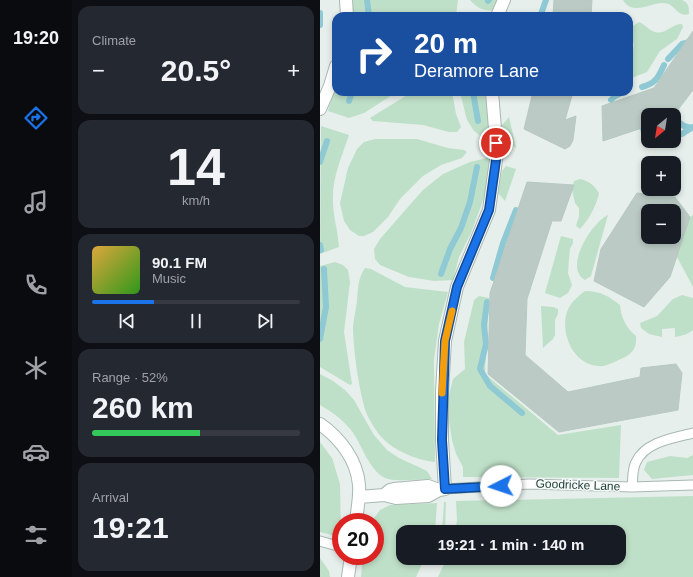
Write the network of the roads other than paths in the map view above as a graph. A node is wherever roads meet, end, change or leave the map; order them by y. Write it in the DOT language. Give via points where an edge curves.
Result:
graph roads {
  1 [pos="346,0"];
  2 [pos="504,0"];
  3 [pos="347,12"];
  4 [pos="499,12"];
  5 [pos="332,79"];
  6 [pos="492,96"];
  7 [pos="320,109"];
  8 [pos="320,424"];
  9 [pos="693,434"];
  10 [pos="693,486"];
  11 [pos="632,487"];
  12 [pos="442,489"];
  13 [pos="359,497"];
  14 [pos="357,513"];
  15 [pos="320,541"];
  16 [pos="332,544"];
  17 [pos="350,565"];
  18 [pos="348,577"];
  1 -- 3 [label="street"];
  2 -- 4 [label="street"];
  5 -- 7 [label="street"];
  6 -- 12 [label="street" via="497,153 489,210 457,287 445,341"];
  8 -- 13 [label="street" via="342,445 355,465"];
  9 -- 11 [label="lane" via="665,440 646,449 635,462"];
  10 -- 11 [label="lane, Goodricke Lane"];
  11 -- 12 [label="lane, Goodricke Lane" via="529,484"];
  12 -- 13 [label="street, Goodricke Lane" via="428,486 394,488 384,494"];
  13 -- 14 [label="street"];
  15 -- 16 [label="lane"];
  17 -- 18 [label="street"];
}
